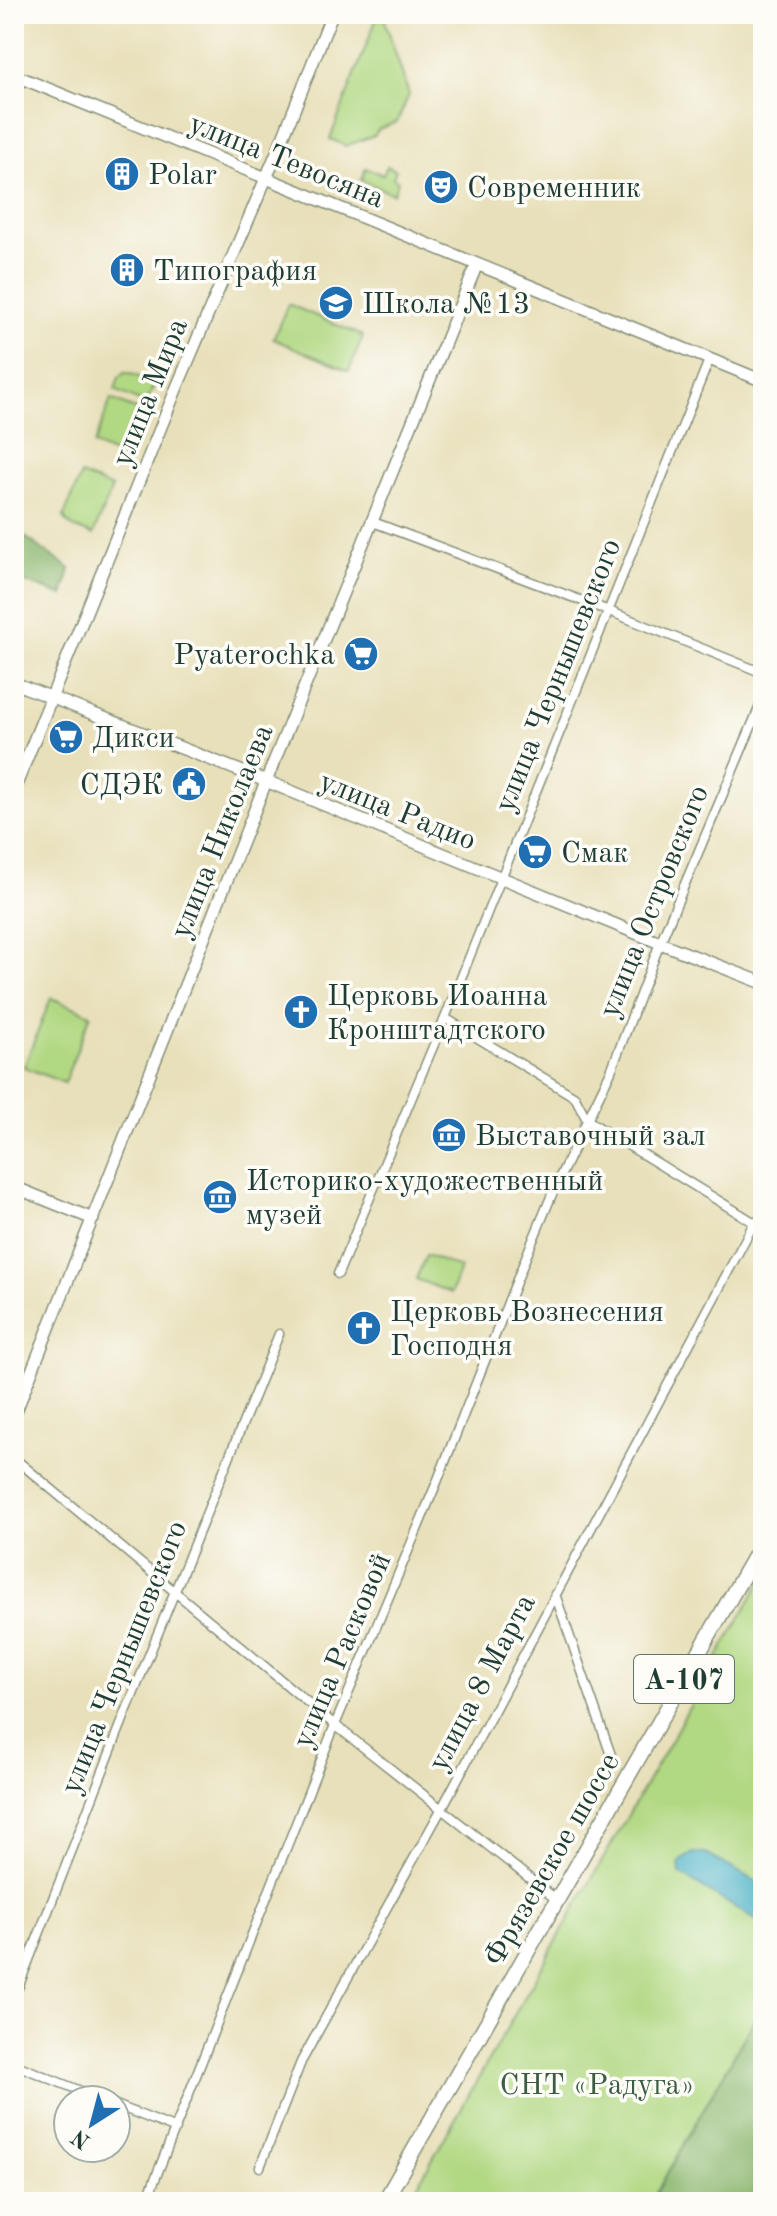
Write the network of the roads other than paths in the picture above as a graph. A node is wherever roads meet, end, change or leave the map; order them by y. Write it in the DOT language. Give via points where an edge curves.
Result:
graph roads {
  1 [pos="332,14"];
  2 [pos="14,75"];
  3 [pos="266,176"];
  4 [pos="477,264"];
  5 [pos="709,360"];
  6 [pos="763,381"];
  7 [pos="373,522"];
  8 [pos="609,611"];
  9 [pos="763,673"];
  10 [pos="14,683"];
  11 [pos="52,697"];
  12 [pos="763,699"];
  13 [pos="266,781"];
  14 [pos="14,790"];
  15 [pos="501,878"];
  16 [pos="660,943"];
  17 [pos="763,983"];
  18 [pos="445,1018"];
  19 [pos="587,1120"];
  20 [pos="14,1187"];
  21 [pos="93,1219"];
  22 [pos="754,1223"];
  23 [pos="763,1228"];
  24 [pos="338,1274"];
  25 [pos="279,1334"];
  26 [pos="14,1416"];
  27 [pos="14,1458"];
  28 [pos="763,1541"];
  29 [pos="176,1591"];
  30 [pos="555,1594"];
  31 [pos="335,1725"];
  32 [pos="612,1758"];
  33 [pos="442,1808"];
  34 [pos="557,1900"];
  35 [pos="14,1998"];
  36 [pos="14,2064"];
  37 [pos="63,2084"];
  38 [pos="132,2111"];
  39 [pos="176,2129"];
  40 [pos="260,2167"];
  41 [pos="146,2202"];
  42 [pos="384,2202"];
  1 -- 3 [label="main road, улица Мира"];
  2 -- 3 [label="main road, улица Тевосяна"];
  3 -- 4 [label="main road, улица Тевосяна"];
  3 -- 11 [label="main road, улица Мира"];
  4 -- 5 [label="main road, улица Тевосяна"];
  4 -- 7 [label="main road, улица Николаева"];
  5 -- 6 [label="main road, улица Тевосяна"];
  5 -- 8 [label="street, улица Чернышевского"];
  7 -- 8 [label="street"];
  7 -- 13 [label="main road, улица Николаева"];
  8 -- 9 [label="street"];
  8 -- 15 [label="street, улица Чернышевского"];
  10 -- 11 [label="main road, улица Радио"];
  11 -- 13 [label="main road, улица Радио"];
  11 -- 14 [label="main road, улица Мира"];
  12 -- 16 [label="street, улица Островского"];
  13 -- 15 [label="main road, улица Радио"];
  13 -- 21 [label="main road, улица Николаева"];
  15 -- 16 [label="main road, улица Радио"];
  15 -- 18 [label="street, улица Чернышевского"];
  16 -- 17 [label="main road, улица Радио"];
  16 -- 19 [label="street, улица Островского"];
  18 -- 19 [label="street" via="575,1097"];
  18 -- 24 [label="street, улица Чернышевского"];
  19 -- 22 [label="street"];
  19 -- 31 [label="street, улица Расковой"];
  20 -- 21 [label="main road"];
  21 -- 26 [label="main road, улица Николаева"];
  22 -- 23 [label="street"];
  22 -- 30 [label="street, улица 8 Марта"];
  25 -- 29 [label="street, улица Чернышевского"];
  27 -- 29 [label="street"];
  28 -- 34 [label="highway, Фрязевское шоссе / А-107"];
  29 -- 31 [label="street"];
  29 -- 35 [label="street, улица Чернышевского"];
  30 -- 32 [label="street"];
  30 -- 33 [label="street, улица 8 Марта"];
  31 -- 33 [label="street"];
  31 -- 39 [label="street, улица Расковой"];
  33 -- 34 [label="street"];
  33 -- 40 [label="street, улица 8 Марта" via="301,2062"];
  34 -- 42 [label="highway, Фрязевское шоссе / А-107"];
  36 -- 37 [label="street"];
  38 -- 39 [label="street"];
  39 -- 41 [label="street, улица Расковой"];
}
